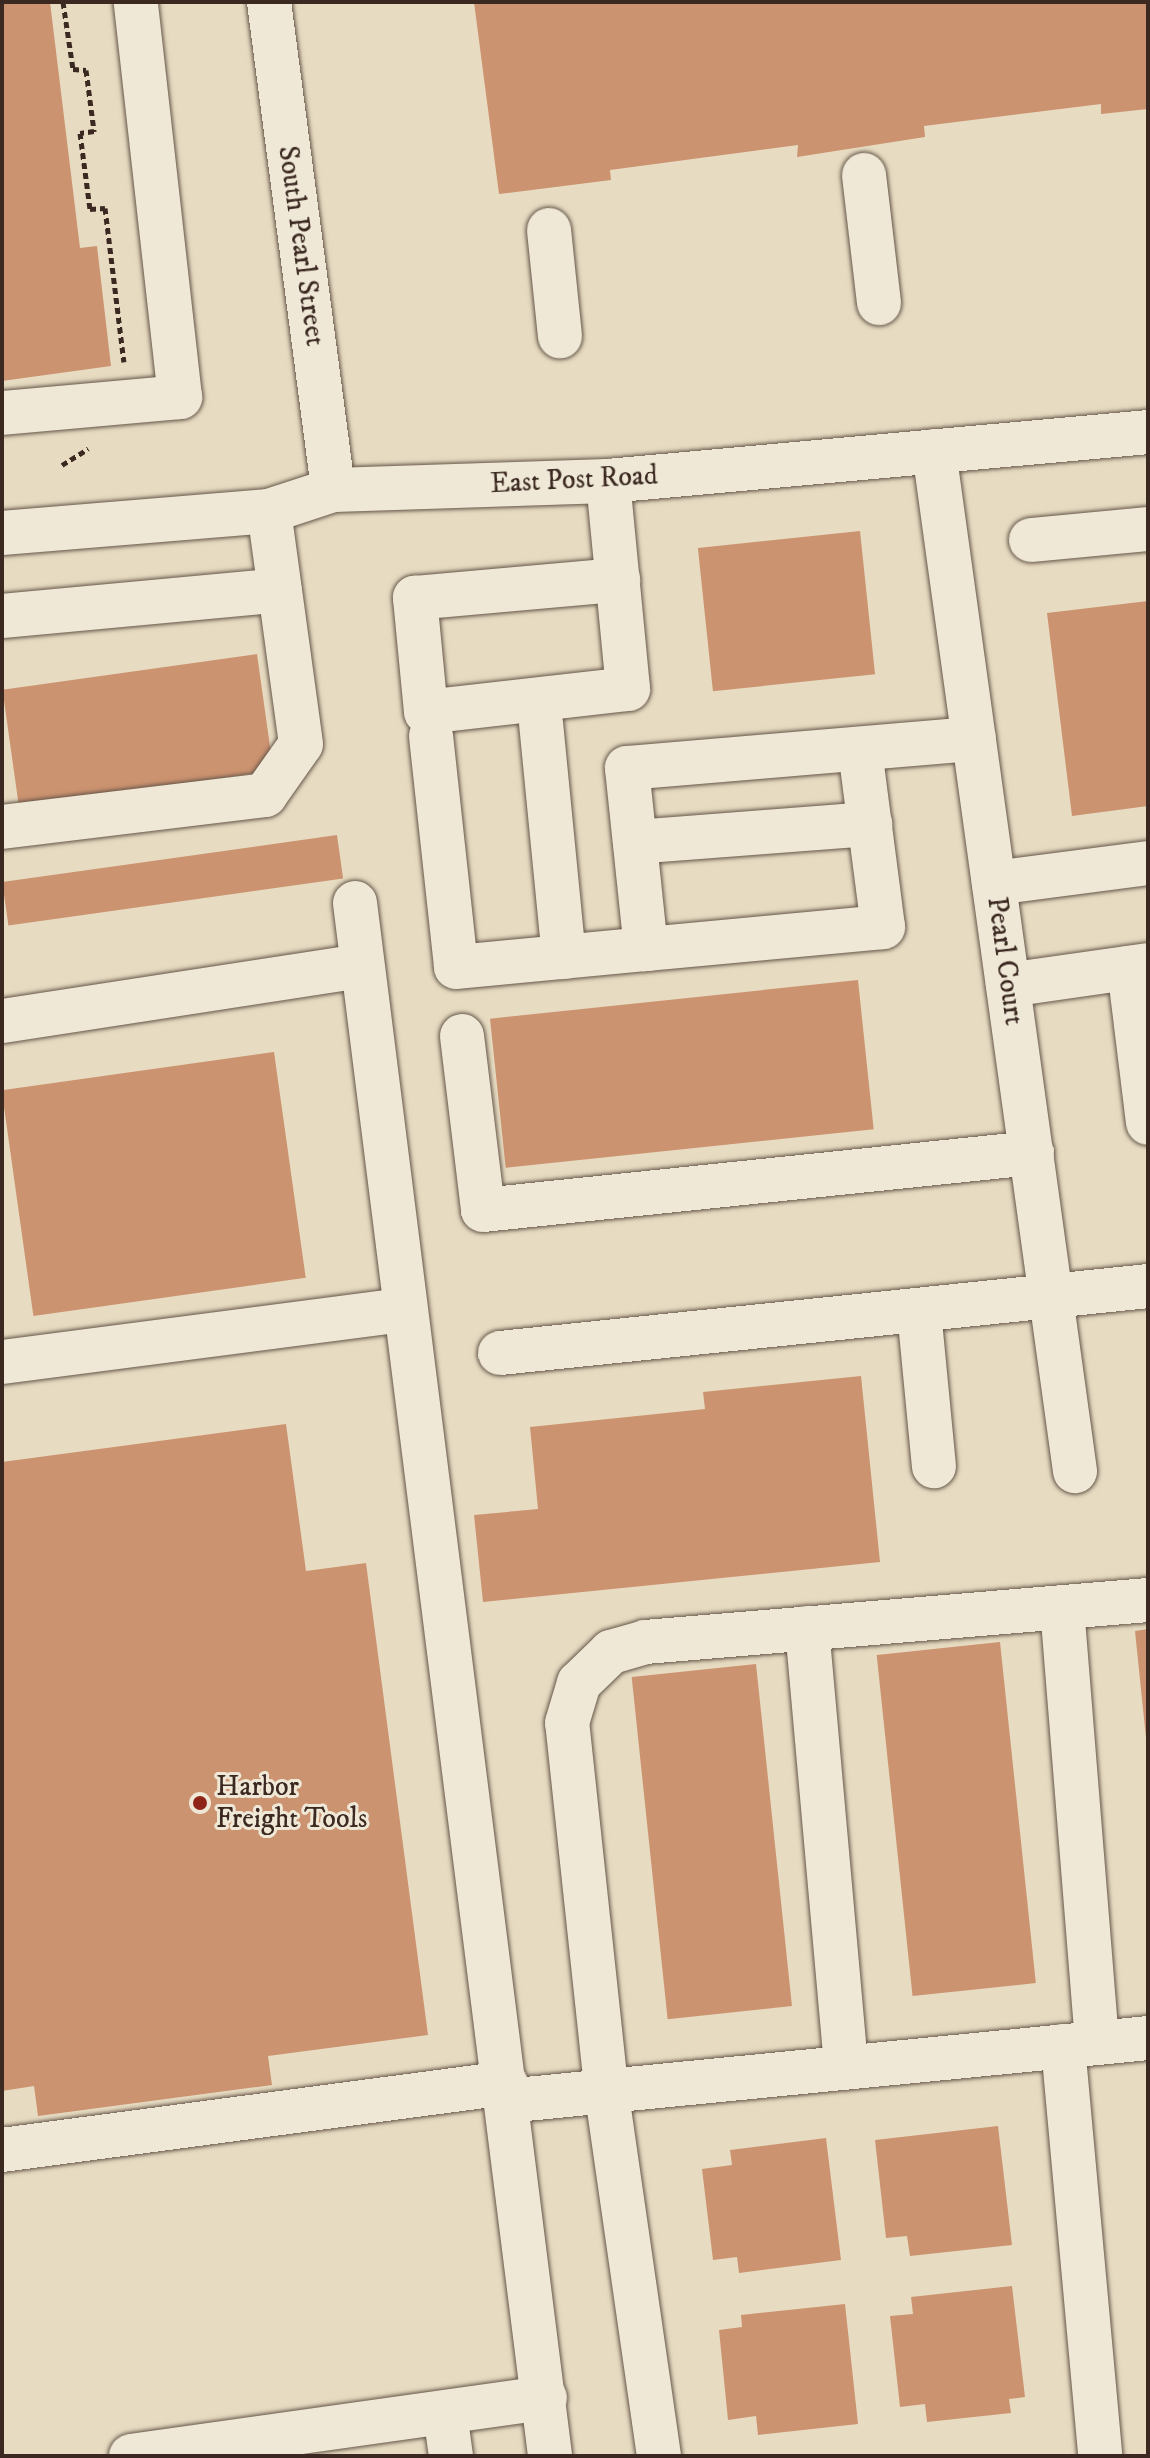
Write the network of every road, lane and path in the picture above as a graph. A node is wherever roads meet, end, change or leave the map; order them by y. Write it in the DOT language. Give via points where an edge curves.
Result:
graph roads {
  1 [pos="63,2"];
  2 [pos="136,2"];
  3 [pos="269,2"];
  4 [pos="864,175"];
  5 [pos="549,230"];
  6 [pos="879,303"];
  7 [pos="560,336"];
  8 [pos="128,401"];
  9 [pos="2,413"];
  10 [pos="1148,432"];
  11 [pos="98,444"];
  12 [pos="934,451"];
  13 [pos="62,465"];
  14 [pos="608,481"];
  15 [pos="333,490"];
  16 [pos="269,511"];
  17 [pos="1148,529"];
  18 [pos="2,533"];
  19 [pos="1031,540"];
  20 [pos="618,580"];
  21 [pos="280,590"];
  22 [pos="2,616"];
  23 [pos="541,723"];
  24 [pos="431,736"];
  25 [pos="974,739"];
  26 [pos="860,749"];
  27 [pos="870,824"];
  28 [pos="2,827"];
  29 [pos="635,842"];
  30 [pos="1148,863"];
  31 [pos="994,883"];
  32 [pos="355,903"];
  33 [pos="646,949"];
  34 [pos="564,957"];
  35 [pos="362,966"];
  36 [pos="1138,967"];
  37 [pos="1008,985"];
  38 [pos="2,1021"];
  39 [pos="462,1036"];
  40 [pos="1148,1123"];
  41 [pos="1032,1153"];
  42 [pos="1148,1286"];
  43 [pos="1051,1298"];
  44 [pos="403,1310"];
  45 [pos="919,1311"];
  46 [pos="500,1353"];
  47 [pos="2,1362"];
  48 [pos="934,1466"];
  49 [pos="1075,1471"];
  50 [pos="1148,1600"];
  51 [pos="1062,1607"];
  52 [pos="807,1628"];
  53 [pos="1148,2038"];
  54 [pos="1080,2044"];
  55 [pos="846,2065"];
  56 [pos="606,2086"];
  57 [pos="506,2092"];
  58 [pos="2,2150"];
  59 [pos="545,2398"];
  60 [pos="445,2413"];
  61 [pos="226,2450"];
  62 [pos="131,2456"];
  63 [pos="451,2456"];
  64 [pos="550,2456"];
  65 [pos="577,2456"];
  66 [pos="659,2456"];
  67 [pos="1100,2456"];
  1 -- 8 [label="path" via="73,69 86,70 94,131 80,133 90,209 105,208"];
  2 -- 8 [label="street" via="180,397"];
  3 -- 15 [label="street, South Pearl Street"];
  4 -- 6 [label="street"];
  5 -- 7 [label="street"];
  8 -- 9 [label="street"];
  10 -- 12 [label="street, East Post Road"];
  11 -- 13 [label="path"];
  12 -- 14 [label="street, East Post Road"];
  12 -- 25 [label="street, Pearl Court"];
  14 -- 15 [label="street, East Post Road"];
  14 -- 20 [label="street"];
  15 -- 16 [label="street, East Post Road"];
  16 -- 18 [label="street, East Post Road"];
  16 -- 21 [label="street"];
  17 -- 19 [label="street"];
  20 -- 20 [label="street" via="628,689 426,712 415,598"];
  21 -- 22 [label="street"];
  21 -- 28 [label="street" via="301,744 265,795"];
  23 -- 34 [label="street"];
  24 -- 34 [label="street" via="456,967"];
  25 -- 26 [label="street"];
  25 -- 31 [label="street, Pearl Court"];
  26 -- 27 [label="street"];
  26 -- 29 [label="street" via="627,768"];
  27 -- 29 [label="street"];
  27 -- 33 [label="street" via="883,927"];
  29 -- 33 [label="street"];
  30 -- 31 [label="street"];
  31 -- 37 [label="street, Pearl Court"];
  32 -- 35 [label="street"];
  33 -- 34 [label="street"];
  35 -- 38 [label="street"];
  35 -- 44 [label="street"];
  36 -- 37 [label="street"];
  36 -- 40 [label="street"];
  37 -- 41 [label="street, Pearl Court"];
  39 -- 41 [label="street" via="483,1210"];
  41 -- 43 [label="street, Pearl Court"];
  42 -- 43 [label="street"];
  43 -- 45 [label="street"];
  43 -- 49 [label="street, Pearl Court"];
  44 -- 47 [label="street"];
  44 -- 57 [label="street"];
  45 -- 46 [label="street"];
  45 -- 48 [label="street"];
  50 -- 51 [label="street"];
  51 -- 52 [label="street"];
  51 -- 54 [label="street"];
  52 -- 55 [label="street"];
  52 -- 56 [label="street" via="645,1642 611,1652 579,1683 567,1723"];
  53 -- 54 [label="street"];
  54 -- 55 [label="street"];
  54 -- 67 [label="street"];
  55 -- 56 [label="street"];
  56 -- 57 [label="street"];
  56 -- 66 [label="street"];
  57 -- 58 [label="street"];
  57 -- 59 [label="street"];
  59 -- 60 [label="street"];
  59 -- 64 [label="street"];
  59 -- 65 [label="street"];
  60 -- 61 [label="street"];
  60 -- 63 [label="street"];
  61 -- 62 [label="street"];
}
